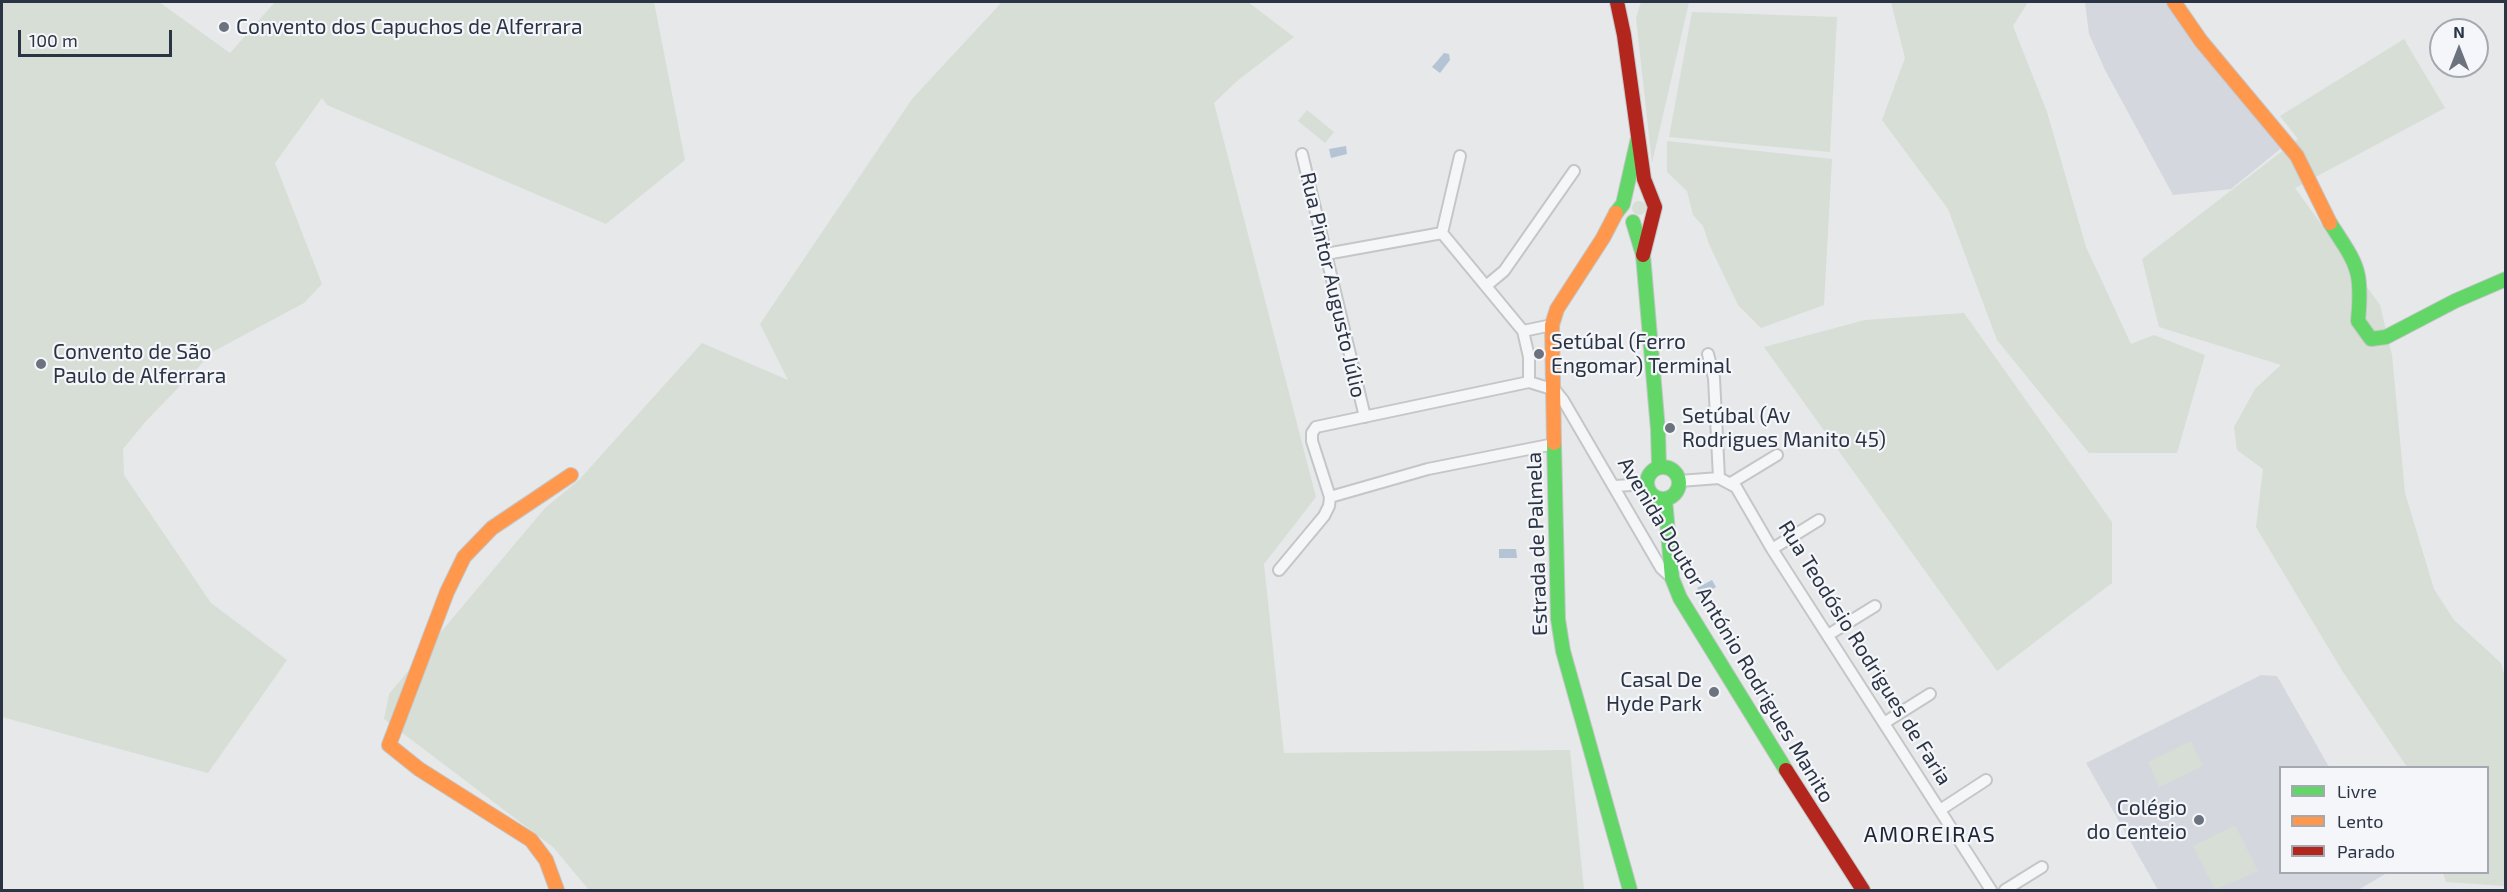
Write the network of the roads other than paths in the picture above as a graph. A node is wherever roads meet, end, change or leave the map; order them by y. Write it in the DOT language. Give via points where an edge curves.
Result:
graph roads {
  1 [pos="1617,2"];
  2 [pos="2174,2"];
  3 [pos="1638,138"];
  4 [pos="1302,154"];
  5 [pos="1460,156"];
  6 [pos="1574,171"];
  7 [pos="1652,198"];
  8 [pos="1624,201"];
  9 [pos="1653,216"];
  10 [pos="1631,222"];
  11 [pos="1442,233"];
  12 [pos="1603,238"];
  13 [pos="1326,254"];
  14 [pos="1643,255"];
  15 [pos="2505,279"];
  16 [pos="1486,286"];
  17 [pos="1552,325"];
  18 [pos="1523,331"];
  19 [pos="1708,354"];
  20 [pos="1529,382"];
  21 [pos="1555,390"];
  22 [pos="1365,417"];
  23 [pos="1554,444"];
  24 [pos="1777,455"];
  25 [pos="1659,467"];
  26 [pos="571,475"];
  27 [pos="1719,478"];
  28 [pos="1679,481"];
  29 [pos="1731,483"];
  30 [pos="1647,484"];
  31 [pos="1615,486"];
  32 [pos="1330,497"];
  33 [pos="1665,499"];
  34 [pos="1819,520"];
  35 [pos="1772,549"];
  36 [pos="1280,570"];
  37 [pos="1672,578"];
  38 [pos="1875,606"];
  39 [pos="1828,635"];
  40 [pos="1930,694"];
  41 [pos="1884,723"];
  42 [pos="1986,780"];
  43 [pos="1940,810"];
  44 [pos="2042,867"];
  45 [pos="557,891"];
  46 [pos="1630,891"];
  47 [pos="1863,891"];
  48 [pos="1991,891"];
  49 [pos="2004,891"];
  1 -- 3 [label="street, Estrada de Palmela"];
  2 -- 15 [label="street" via="2201,41 2297,156 2325,216 2357,265 2361,290 2358,321 2365,334 2371,339 2386,337"];
  3 -- 7 [label="street, Estrada de Palmela" via="1644,179"];
  3 -- 8 [label="street, Estrada de Palmela"];
  4 -- 13 [label="street, Rua Pintor Augusto Júlio"];
  5 -- 11 [label="street"];
  6 -- 16 [label="street" via="1504,271"];
  7 -- 8 [label="street" via="1638,191"];
  7 -- 9 [label="street"];
  8 -- 10 [label="street" via="1624,214"];
  8 -- 12 [label="street, Estrada de Palmela"];
  9 -- 10 [label="street" via="1646,222"];
  9 -- 14 [label="street"];
  10 -- 12 [label="street, Estrada de Palmela"];
  10 -- 14 [label="street"];
  11 -- 13 [label="street"];
  11 -- 16 [label="street"];
  12 -- 17 [label="street, Estrada de Palmela" via="1557,309"];
  13 -- 22 [label="street, Rua Pintor Augusto Júlio"];
  14 -- 25 [label="street"];
  16 -- 18 [label="street"];
  17 -- 18 [label="street"];
  17 -- 21 [label="street, Estrada de Palmela"];
  18 -- 20 [label="street"];
  19 -- 27 [label="street" via="1714,378"];
  20 -- 21 [label="street"];
  20 -- 22 [label="street"];
  21 -- 23 [label="street, Estrada de Palmela"];
  21 -- 31 [label="street, Avenida Doutor António Rodrigues Manito"];
  22 -- 32 [label="street" via="1316,427 1312,433"];
  23 -- 32 [label="street" via="1428,469"];
  23 -- 46 [label="street, Estrada de Palmela" via="1556,586 1563,651"];
  24 -- 29 [label="street"];
  25 -- 28 [label="street" via="1674,471"];
  25 -- 30 [label="street" via="1652,471"];
  26 -- 45 [label="street" via="492,528 464,557 389,745 419,769 531,840 546,860"];
  27 -- 28 [label="street"];
  27 -- 29 [label="street"];
  28 -- 33 [label="street" via="1674,495"];
  29 -- 35 [label="street, Rua Teodósio Rodrigues de Faria" via="1741,493"];
  30 -- 31 [label="street"];
  30 -- 33 [label="street" via="1650,494"];
  31 -- 37 [label="street, Avenida Doutor António Rodrigues Manito" via="1661,568"];
  32 -- 36 [label="street" via="1324,516"];
  33 -- 37 [label="street"];
  34 -- 35 [label="street"];
  35 -- 39 [label="street, Rua Teodósio Rodrigues de Faria"];
  37 -- 47 [label="street, Avenida Doutor António Rodrigues Manito" via="1680,598"];
  38 -- 39 [label="street"];
  39 -- 41 [label="street, Rua Teodósio Rodrigues de Faria"];
  40 -- 41 [label="street"];
  41 -- 43 [label="street, Rua Teodósio Rodrigues de Faria"];
  42 -- 43 [label="street"];
  43 -- 48 [label="street, Rua Teodósio Rodrigues de Faria"];
  44 -- 49 [label="street"];
}
